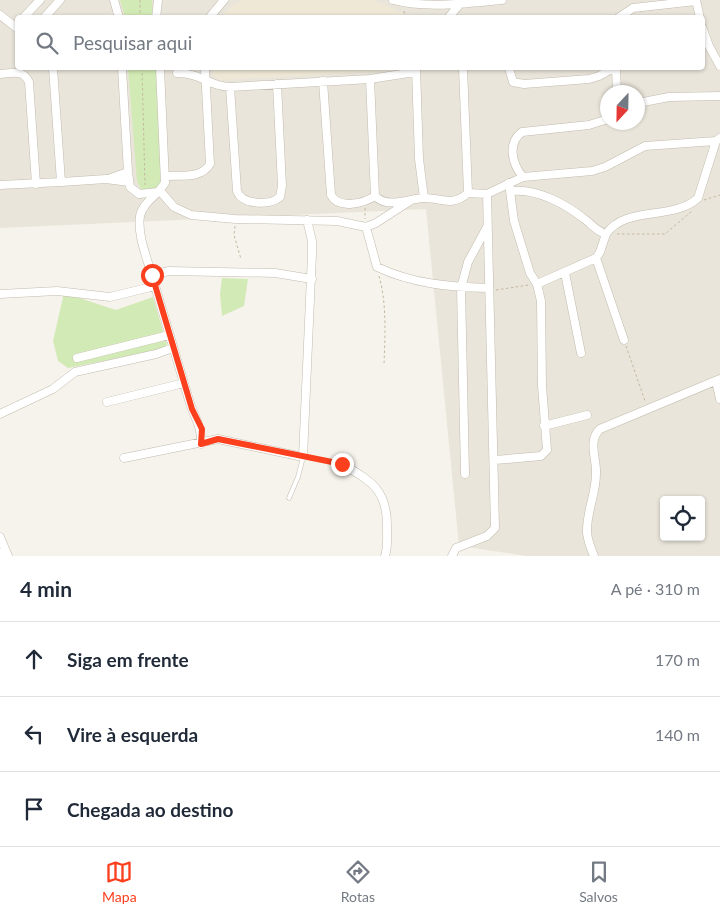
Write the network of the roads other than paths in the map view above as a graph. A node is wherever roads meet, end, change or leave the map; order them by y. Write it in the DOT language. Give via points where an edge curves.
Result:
graph roads {
  1 [pos="40,0"];
  2 [pos="60,0"];
  3 [pos="114,0"];
  4 [pos="158,0"];
  5 [pos="224,0"];
  6 [pos="393,0"];
  7 [pos="496,0"];
  8 [pos="696,0"];
  9 [pos="474,1"];
  10 [pos="461,3"];
  11 [pos="0,15"];
  12 [pos="26,15"];
  13 [pos="47,15"];
  14 [pos="117,15"];
  15 [pos="156,15"];
  16 [pos="212,15"];
  17 [pos="451,15"];
  18 [pos="623,15"];
  19 [pos="699,15"];
  20 [pos="15,25"];
  21 [pos="706,47"];
  22 [pos="720,66"];
  23 [pos="54,70"];
  24 [pos="122,70"];
  25 [pos="160,70"];
  26 [pos="204,70"];
  27 [pos="415,70"];
  28 [pos="463,70"];
  29 [pos="511,70"];
  30 [pos="611,70"];
  31 [pos="615,70"];
  32 [pos="177,73"];
  33 [pos="0,74"];
  34 [pos="205,78"];
  35 [pos="370,79"];
  36 [pos="323,81"];
  37 [pos="277,84"];
  38 [pos="616,85"];
  39 [pos="230,87"];
  40 [pos="720,96"];
  41 [pos="645,101"];
  42 [pos="600,122"];
  43 [pos="718,140"];
  44 [pos="128,172"];
  45 [pos="166,176"];
  46 [pos="523,177"];
  47 [pos="106,180"];
  48 [pos="61,182"];
  49 [pos="129,182"];
  50 [pos="36,184"];
  51 [pos="0,186"];
  52 [pos="510,187"];
  53 [pos="159,192"];
  54 [pos="468,193"];
  55 [pos="487,194"];
  56 [pos="375,196"];
  57 [pos="424,198"];
  58 [pos="410,201"];
  59 [pos="307,220"];
  60 [pos="488,226"];
  61 [pos="366,227"];
  62 [pos="606,234"];
  63 [pos="596,258"];
  64 [pos="565,273"];
  65 [pos="152,275"];
  66 [pos="312,279"];
  67 [pos="537,284"];
  68 [pos="155,286"];
  69 [pos="460,288"];
  70 [pos="489,289"];
  71 [pos="0,294"];
  72 [pos="169,335"];
  73 [pos="624,340"];
  74 [pos="173,348"];
  75 [pos="582,354"];
  76 [pos="77,358"];
  77 [pos="718,380"];
  78 [pos="184,383"];
  79 [pos="720,399"];
  80 [pos="107,402"];
  81 [pos="0,414"];
  82 [pos="587,415"];
  83 [pos="544,426"];
  84 [pos="201,444"];
  85 [pos="303,456"];
  86 [pos="124,458"];
  87 [pos="495,460"];
  88 [pos="342,464"];
  89 [pos="465,474"];
  90 [pos="289,498"];
  91 [pos="0,537"];
  92 [pos="8,556"];
  93 [pos="385,556"];
  94 [pos="452,556"];
  95 [pos="594,556"];
  1 -- 12 [label="street"];
  2 -- 13 [label="street"];
  3 -- 14 [label="street"];
  4 -- 15 [label="street"];
  5 -- 16 [label="street"];
  6 -- 10 [label="street" via="409,4"];
  7 -- 9 [label="street"];
  8 -- 18 [label="street" via="640,7"];
  8 -- 19 [label="street"];
  9 -- 10 [label="street"];
  10 -- 17 [label="street"];
  11 -- 20 [label="street"];
  21 -- 22 [label="street"];
  23 -- 48 [label="street"];
  24 -- 44 [label="street"];
  25 -- 45 [label="street"];
  26 -- 34 [label="street"];
  27 -- 35 [label="street"];
  27 -- 57 [label="street"];
  28 -- 54 [label="street"];
  29 -- 30 [label="street" via="514,82 524,84 589,79"];
  31 -- 38 [label="street"];
  32 -- 34 [label="street"];
  33 -- 50 [label="street" via="19,72 29,82"];
  34 -- 39 [label="street" via="214,86"];
  34 -- 45 [label="street" via="210,164 197,175"];
  35 -- 36 [label="street"];
  35 -- 56 [label="street"];
  36 -- 37 [label="street"];
  36 -- 56 [label="street" via="331,196 340,202 364,202"];
  37 -- 39 [label="street"];
  37 -- 39 [label="street" via="282,186 280,197 271,202 248,201 237,191"];
  40 -- 41 [label="street" via="662,97"];
  42 -- 46 [label="street" via="522,132 516,136 514,165"];
  43 -- 46 [label="street" via="654,144 592,171"];
  43 -- 62 [label="street" via="698,198 691,204 632,218 615,224"];
  44 -- 47 [label="street"];
  44 -- 49 [label="street"];
  45 -- 53 [label="street" via="166,183"];
  46 -- 52 [label="street"];
  47 -- 48 [label="street"];
  47 -- 49 [label="street"];
  48 -- 50 [label="street"];
  49 -- 53 [label="street" via="134,191"];
  50 -- 51 [label="street"];
  52 -- 55 [label="street"];
  52 -- 62 [label="street" via="547,198"];
  52 -- 67 [label="street" via="514,221 530,273"];
  53 -- 59 [label="street" via="184,213 235,219"];
  53 -- 65 [label="street" via="144,206 139,224"];
  54 -- 55 [label="street"];
  54 -- 57 [label="street" via="463,198 450,201"];
  55 -- 60 [label="street"];
  56 -- 58 [label="street" via="382,201"];
  57 -- 58 [label="street"];
  58 -- 61 [label="street"];
  59 -- 61 [label="street" via="351,222"];
  59 -- 66 [label="street" via="312,241"];
  60 -- 69 [label="street" via="468,262"];
  60 -- 70 [label="street"];
  61 -- 69 [label="street" via="377,268 398,278"];
  62 -- 63 [label="street"];
  63 -- 64 [label="street"];
  63 -- 73 [label="street"];
  64 -- 67 [label="street"];
  64 -- 75 [label="street"];
  65 -- 66 [label="street" via="169,271 275,273"];
  65 -- 68 [label="street"];
  66 -- 85 [label="street"];
  67 -- 83 [label="street" via="541,301"];
  68 -- 71 [label="street" via="110,297 57,291"];
  68 -- 72 [label="street"];
  69 -- 70 [label="street"];
  69 -- 89 [label="street"];
  70 -- 87 [label="street"];
  72 -- 74 [label="street"];
  72 -- 76 [label="street"];
  74 -- 78 [label="street"];
  74 -- 81 [label="street" via="75,372 53,389"];
  77 -- 79 [label="street"];
  77 -- 95 [label="street" via="595,434 596,475 587,524 588,541"];
  78 -- 80 [label="street"];
  78 -- 84 [label="street" via="202,429"];
  82 -- 83 [label="street"];
  83 -- 87 [label="street" via="545,454"];
  84 -- 85 [label="street" via="218,439"];
  84 -- 86 [label="street"];
  85 -- 90 [label="lane"];
  87 -- 94 [label="street" via="494,530 488,536 456,548"];
  88 -- 93 [label="street" via="364,476 378,489 385,502 388,511"];
  91 -- 92 [label="street"];
}
